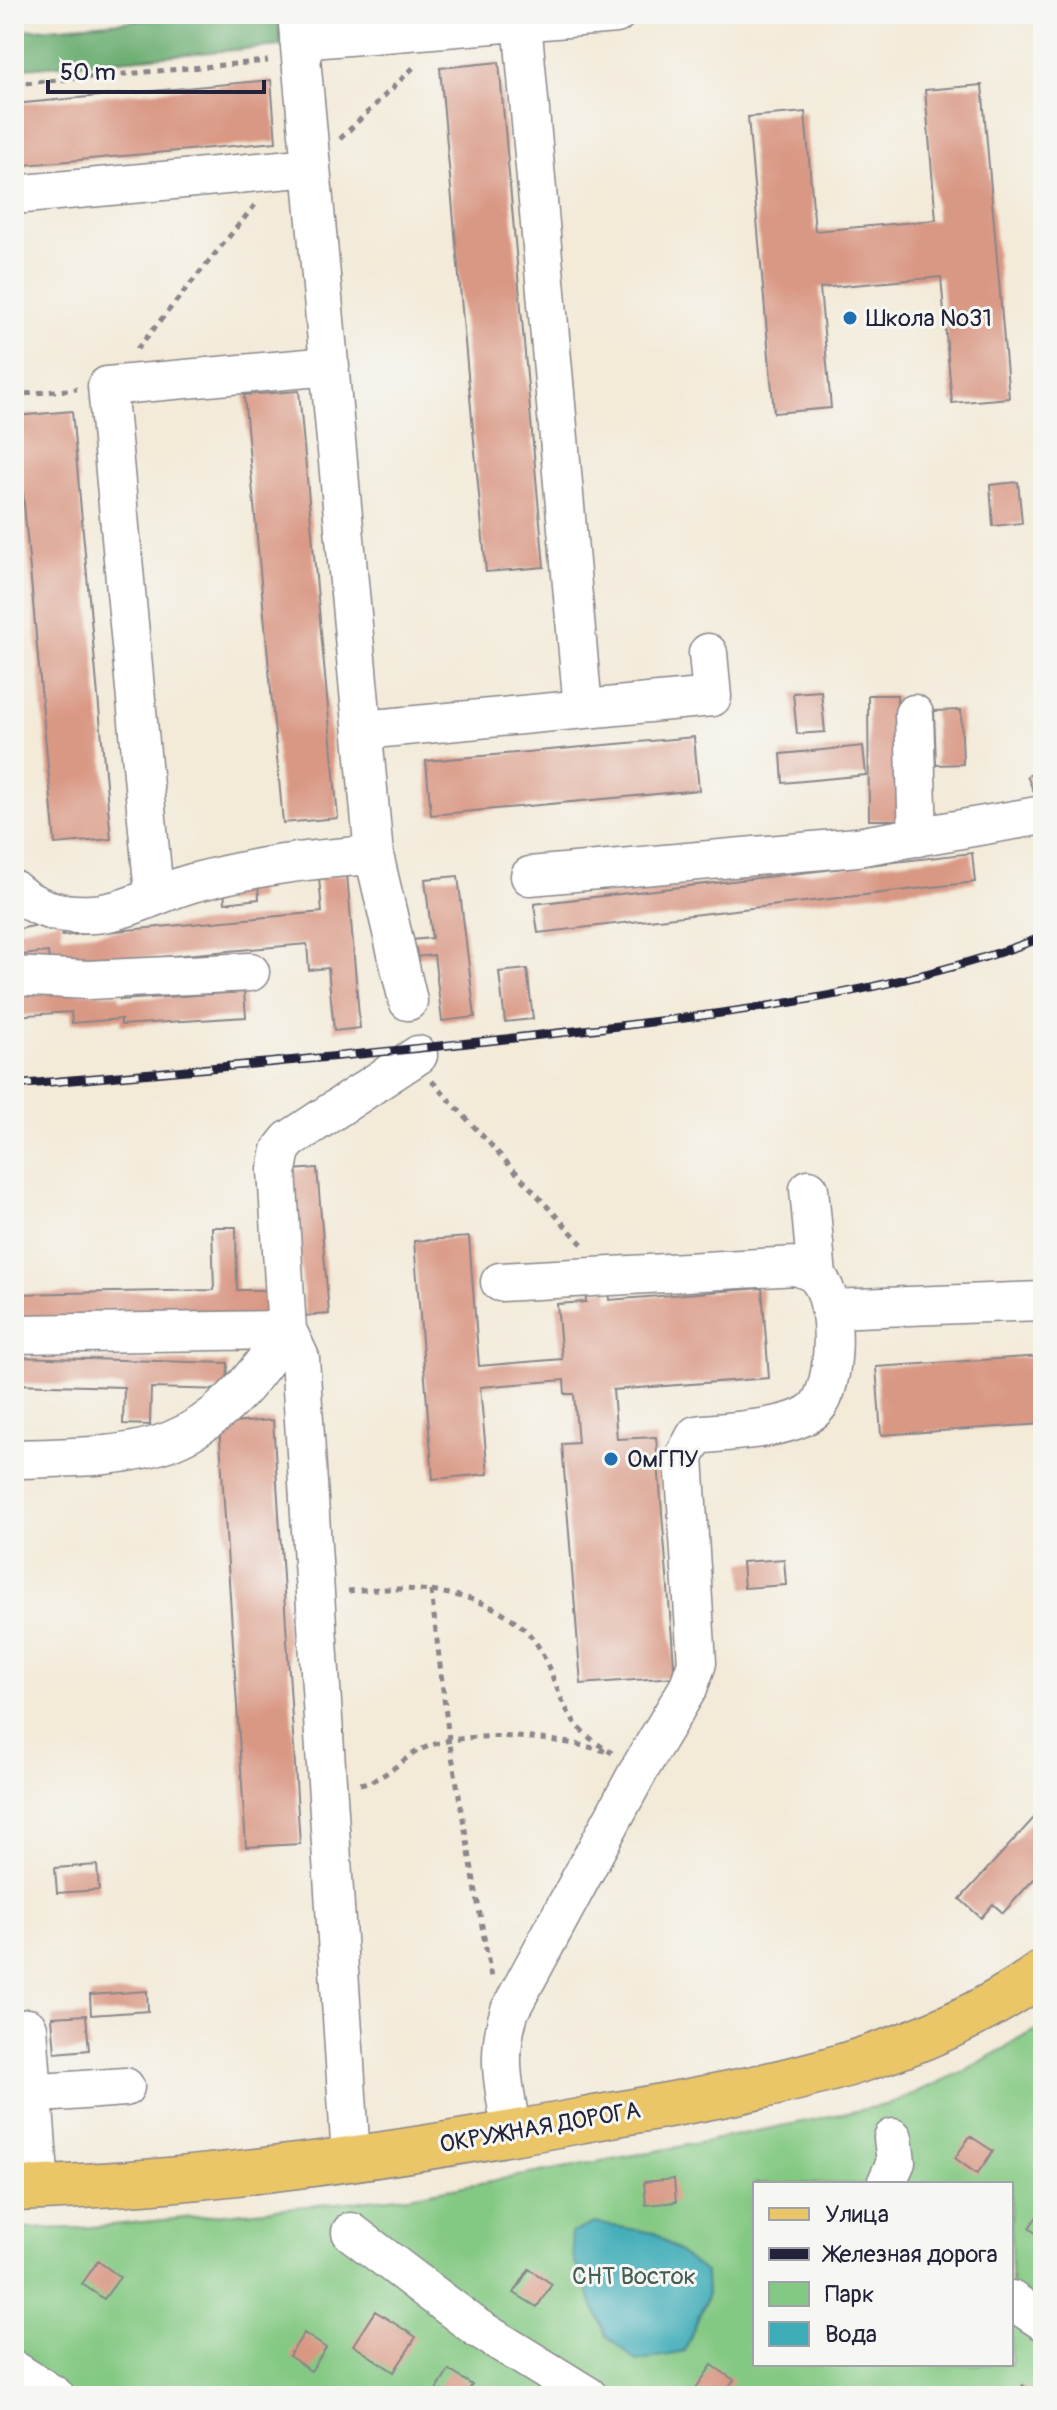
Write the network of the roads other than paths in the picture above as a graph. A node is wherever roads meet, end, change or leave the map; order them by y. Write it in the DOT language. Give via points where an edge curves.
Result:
graph roads {
  1 [pos="616,14"];
  2 [pos="522,21"];
  3 [pos="299,37"];
  4 [pos="298,169"];
  5 [pos="14,195"];
  6 [pos="330,366"];
  7 [pos="708,653"];
  8 [pos="583,709"];
  9 [pos="914,714"];
  10 [pos="363,730"];
  11 [pos="1043,815"];
  12 [pos="918,837"];
  13 [pos="374,855"];
  14 [pos="530,876"];
  15 [pos="154,894"];
  16 [pos="22,904"];
  17 [pos="250,972"];
  18 [pos="14,976"];
  19 [pos="408,1001"];
  20 [pos="418,1055"];
  21 [pos="809,1189"];
  22 [pos="500,1282"];
  23 [pos="824,1293"];
  24 [pos="1043,1301"];
  25 [pos="287,1330"];
  26 [pos="14,1334"];
  27 [pos="14,1459"];
  28 [pos="1043,1972"];
  29 [pos="28,2028"];
  30 [pos="125,2087"];
  31 [pos="24,2095"];
  32 [pos="512,2133"];
  33 [pos="893,2138"];
  34 [pos="351,2158"];
  35 [pos="887,2182"];
  36 [pos="27,2188"];
  37 [pos="351,2232"];
  38 [pos="1013,2301"];
  39 [pos="1043,2321"];
  40 [pos="14,2370"];
  41 [pos="55,2396"];
  42 [pos="588,2396"];
  1 -- 2 [label="lane"];
  2 -- 3 [label="lane"];
  2 -- 8 [label="lane"];
  3 -- 4 [label="lane"];
  4 -- 5 [label="lane"];
  4 -- 6 [label="lane"];
  6 -- 10 [label="lane"];
  6 -- 15 [label="lane" via="107,386"];
  7 -- 8 [label="lane" via="712,697"];
  8 -- 10 [label="lane"];
  9 -- 12 [label="lane"];
  10 -- 13 [label="lane"];
  11 -- 12 [label="lane"];
  12 -- 14 [label="lane"];
  13 -- 15 [label="lane" via="293,860"];
  13 -- 19 [label="lane"];
  15 -- 16 [label="lane" via="117,911 92,914"];
  17 -- 18 [label="lane" via="88,980"];
  20 -- 25 [label="lane" via="281,1150 277,1170"];
  21 -- 23 [label="lane"];
  22 -- 23 [label="lane" via="797,1266"];
  23 -- 24 [label="lane"];
  23 -- 32 [label="lane" via="828,1389 815,1409 793,1422 696,1435 684,1457 697,1663 688,1688 626,1762 510,2010 500,2062"];
  25 -- 26 [label="lane"];
  25 -- 27 [label="lane" via="237,1397 167,1445 124,1454"];
  25 -- 34 [label="lane" via="300,1358"];
  28 -- 32 [label="main road, ОКРУЖНАЯ ДОРОГА" via="983,2011 882,2054 677,2103"];
  29 -- 31 [label="lane"];
  30 -- 31 [label="lane"];
  31 -- 36 [label="lane"];
  32 -- 34 [label="main road, ОКРУЖНАЯ ДОРОГА"];
  33 -- 35 [label="lane" via="896,2162"];
  34 -- 36 [label="main road, ОКРУЖНАЯ ДОРОГА" via="127,2183"];
  37 -- 42 [label="lane" via="476,2327"];
  38 -- 39 [label="lane"];
  40 -- 41 [label="lane"];
}
